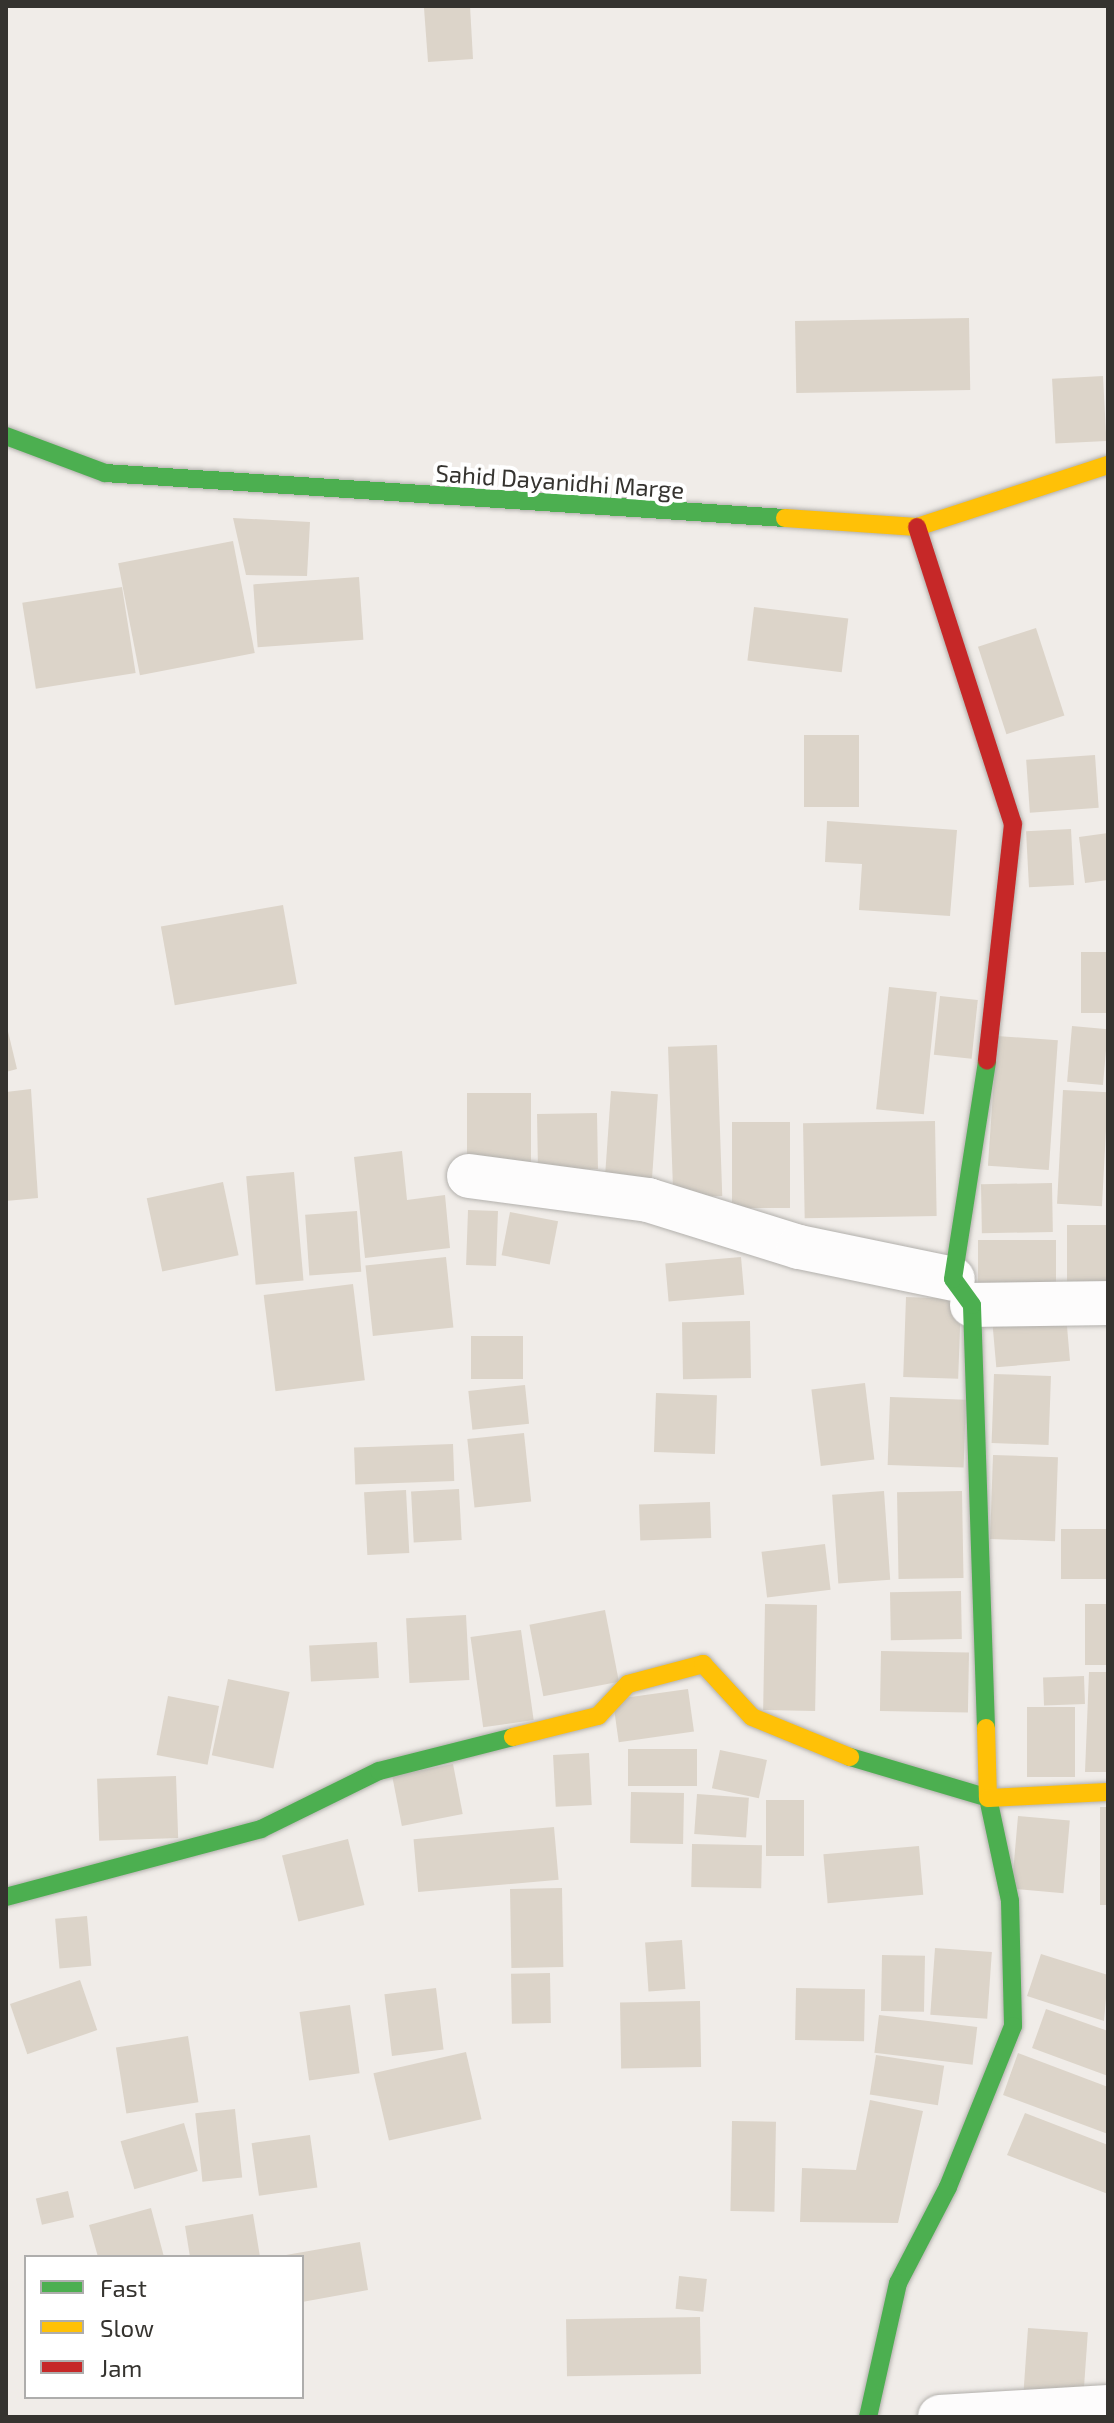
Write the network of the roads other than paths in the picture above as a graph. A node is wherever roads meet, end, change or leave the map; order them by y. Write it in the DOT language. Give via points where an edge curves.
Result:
graph roads {
  1 [pos="6,436"];
  2 [pos="1108,465"];
  3 [pos="917,527"];
  4 [pos="469,1176"];
  5 [pos="962,1292"];
  6 [pos="1108,1303"];
  7 [pos="1108,1792"];
  8 [pos="988,1798"];
  9 [pos="6,1897"];
  10 [pos="1108,2407"];
  11 [pos="868,2417"];
  12 [pos="940,2417"];
  1 -- 3 [label="street, Sahid Dayanidhi Marge" via="105,473"];
  2 -- 3 [label="street, Sahid Dayanidhi Marge"];
  3 -- 5 [label="street" via="1013,824"];
  4 -- 5 [label="street" via="648,1200"];
  5 -- 6 [label="street"];
  5 -- 8 [label="street"];
  7 -- 8 [label="street"];
  8 -- 9 [label="street" via="873,1767 752,1717 703,1664 628,1684 598,1716 379,1771 261,1829"];
  8 -- 11 [label="street" via="1010,1901 1013,2026 948,2187 898,2283"];
  10 -- 12 [label="street"];
}
